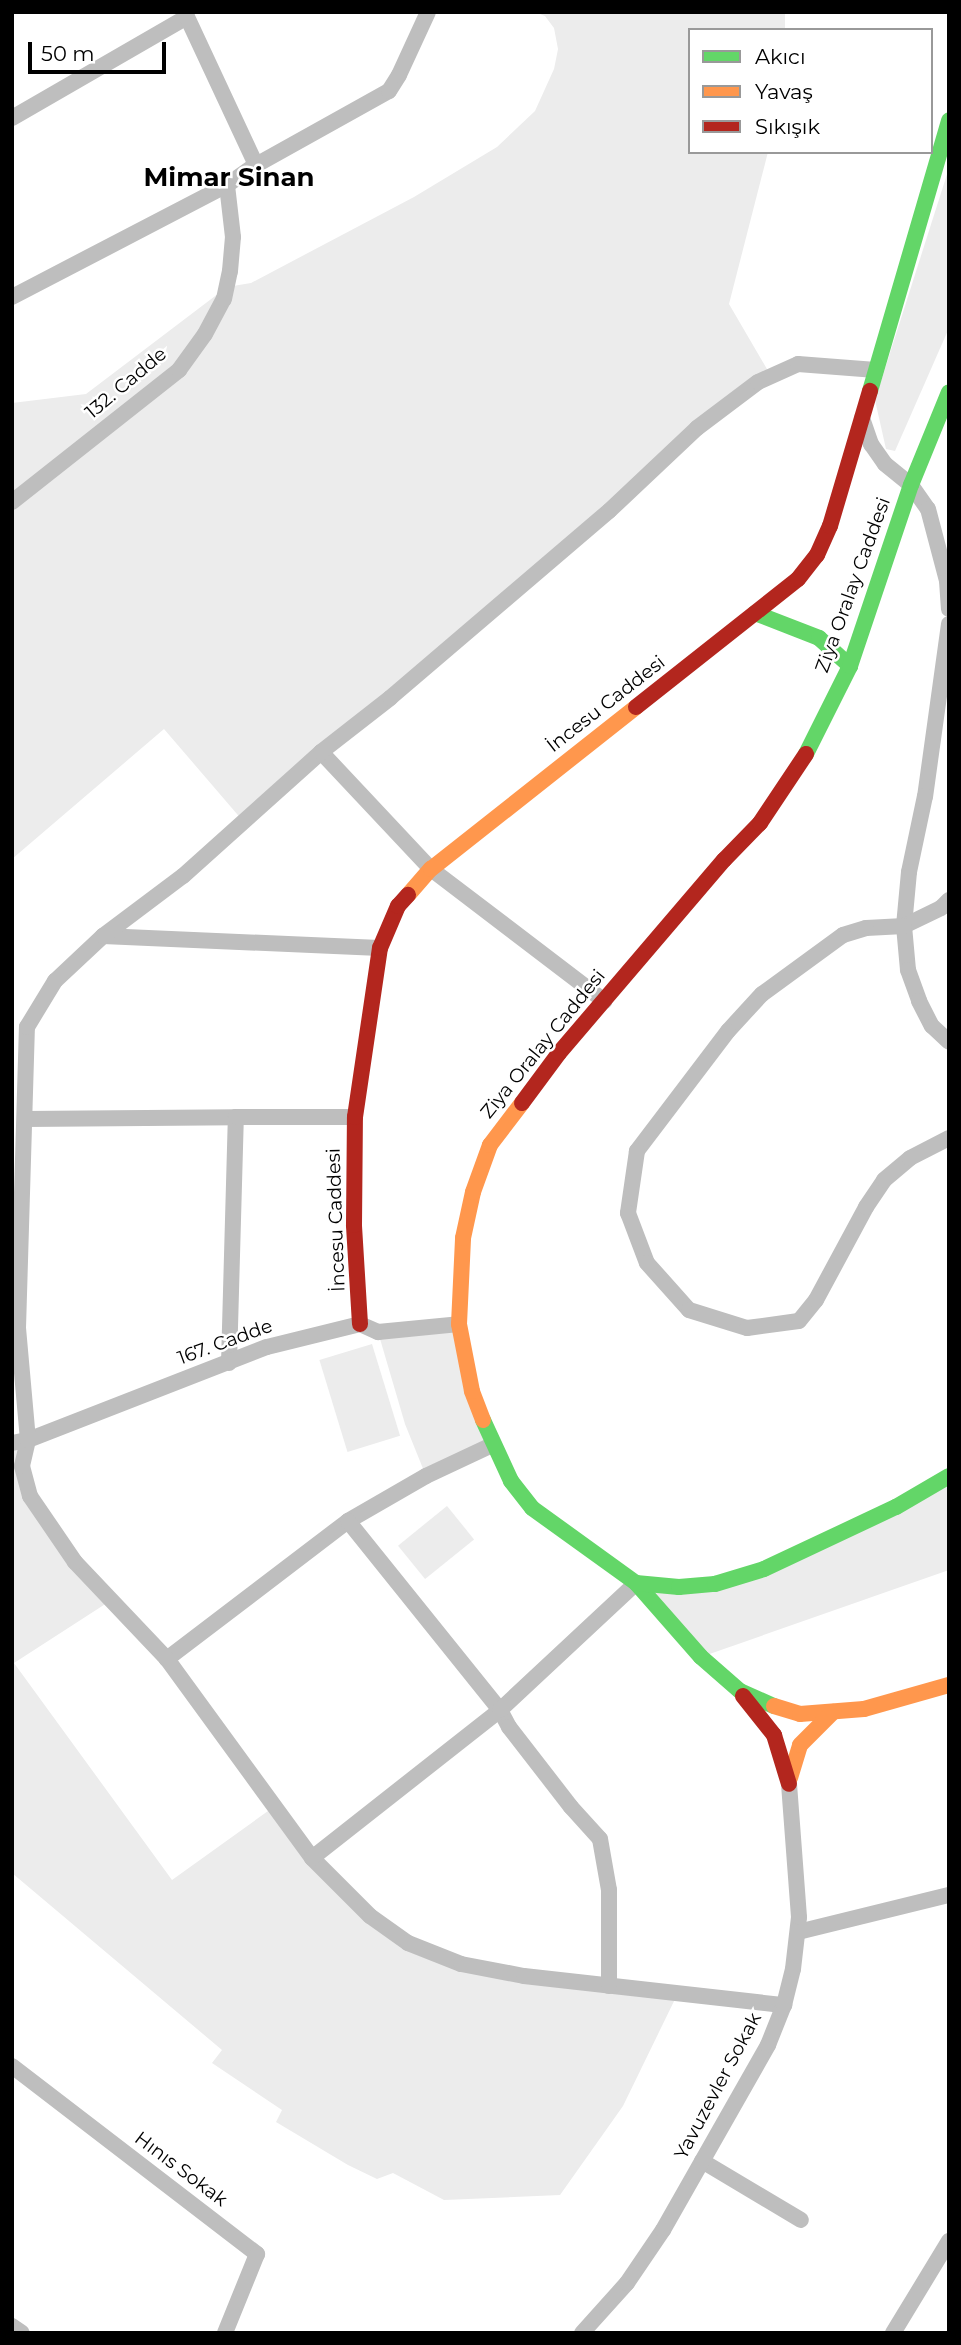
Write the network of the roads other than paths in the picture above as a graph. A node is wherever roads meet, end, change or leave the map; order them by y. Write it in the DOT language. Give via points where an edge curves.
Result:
graph roads {
  1 [pos="428,12"];
  2 [pos="12,118"];
  3 [pos="949,120"];
  4 [pos="256,165"];
  5 [pos="227,186"];
  6 [pos="12,297"];
  7 [pos="876,370"];
  8 [pos="949,392"];
  9 [pos="862,418"];
  10 [pos="911,485"];
  11 [pos="12,502"];
  12 [pos="949,608"];
  13 [pos="755,613"];
  14 [pos="949,624"];
  15 [pos="850,666"];
  16 [pos="321,752"];
  17 [pos="432,869"];
  18 [pos="949,900"];
  19 [pos="904,926"];
  20 [pos="103,936"];
  21 [pos="380,948"];
  22 [pos="604,1001"];
  23 [pos="949,1042"];
  24 [pos="236,1117"];
  25 [pos="355,1117"];
  26 [pos="25,1119"];
  27 [pos="949,1138"];
  28 [pos="360,1324"];
  29 [pos="459,1324"];
  30 [pos="229,1363"];
  31 [pos="20,1442"];
  32 [pos="492,1445"];
  33 [pos="949,1476"];
  34 [pos="348,1521"];
  35 [pos="636,1583"];
  36 [pos="167,1659"];
  37 [pos="949,1685"];
  38 [pos="740,1691"];
  39 [pos="500,1710"];
  40 [pos="833,1712"];
  41 [pos="789,1784"];
  42 [pos="312,1858"];
  43 [pos="949,1895"];
  44 [pos="798,1932"];
  45 [pos="609,1986"];
  46 [pos="784,2005"];
  47 [pos="12,2066"];
  48 [pos="702,2161"];
  49 [pos="801,2220"];
  50 [pos="949,2241"];
  51 [pos="225,2333"];
  52 [pos="582,2333"];
  53 [pos="893,2333"];
  1 -- 4 [label="street" via="389,91"];
  2 -- 4 [label="street" via="187,18"];
  3 -- 7 [label="main road, İncesu Caddesi"];
  4 -- 5 [label="street"];
  5 -- 6 [label="street"];
  5 -- 11 [label="street, 132. Cadde" via="233,237 230,271 224,299 205,334 179,370"];
  7 -- 9 [label="main road, İncesu Caddesi"];
  7 -- 16 [label="street" via="798,364 758,382 697,428 598,519"];
  8 -- 10 [label="main road, Ziya Oralay Caddesi"];
  9 -- 10 [label="street" via="885,464"];
  9 -- 13 [label="main road, İncesu Caddesi" via="817,555 798,579"];
  10 -- 12 [label="street" via="928,509 938,538"];
  10 -- 15 [label="main road, Ziya Oralay Caddesi"];
  13 -- 15 [label="main road" via="819,638"];
  13 -- 17 [label="main road, İncesu Caddesi"];
  14 -- 19 [label="street"];
  15 -- 22 [label="main road, Ziya Oralay Caddesi" via="800,766 760,823"];
  16 -- 17 [label="street"];
  16 -- 20 [label="street" via="183,876"];
  17 -- 21 [label="main road, İncesu Caddesi" via="398,906"];
  17 -- 22 [label="street"];
  18 -- 19 [label="street"];
  19 -- 23 [label="street" via="908,970 919,1001 932,1026"];
  19 -- 27 [label="street" via="866,928 843,935 762,994 638,1152 628,1213 647,1264 689,1310 747,1328 799,1321 816,1300 884,1180 910,1158"];
  20 -- 21 [label="street"];
  20 -- 26 [label="street" via="55,981 27,1027"];
  21 -- 25 [label="main road, İncesu Caddesi"];
  22 -- 29 [label="main road, Ziya Oralay Caddesi" via="528,1090 490,1145 463,1238"];
  24 -- 25 [label="street"];
  24 -- 26 [label="street"];
  24 -- 30 [label="street"];
  25 -- 28 [label="main road, İncesu Caddesi" via="354,1225"];
  26 -- 31 [label="street" via="18,1328"];
  28 -- 29 [label="street, 167. Cadde" via="378,1332"];
  28 -- 30 [label="street, 167. Cadde" via="267,1347"];
  29 -- 32 [label="main road, Ziya Oralay Caddesi" via="472,1391"];
  30 -- 31 [label="street, 167. Cadde"];
  31 -- 36 [label="street" via="30,1496 46,1522 84,1572"];
  32 -- 34 [label="street"];
  32 -- 35 [label="main road, Ziya Oralay Caddesi" via="532,1508"];
  33 -- 35 [label="main road" via="896,1507 764,1569 715,1584"];
  34 -- 36 [label="street"];
  34 -- 39 [label="street"];
  35 -- 38 [label="main road, Ziya Oralay Caddesi" via="701,1657"];
  35 -- 39 [label="street"];
  36 -- 42 [label="street"];
  37 -- 40 [label="main road, Ziya Oralay Caddesi" via="864,1709"];
  38 -- 40 [label="main road, Ziya Oralay Caddesi" via="784,1711"];
  38 -- 41 [label="main road" via="774,1735"];
  39 -- 42 [label="street"];
  39 -- 45 [label="street" via="600,1839 610,1890"];
  40 -- 41 [label="main road" via="800,1745"];
  41 -- 44 [label="street, Yavuzevler Sokak"];
  42 -- 45 [label="street" via="370,1916 408,1943 461,1964"];
  43 -- 44 [label="street"];
  44 -- 46 [label="street, Yavuzevler Sokak"];
  45 -- 46 [label="street"];
  46 -- 48 [label="street, Yavuzevler Sokak" via="768,2045"];
  47 -- 51 [label="street, Hınıs Sokak" via="257,2254"];
  48 -- 49 [label="street"];
  48 -- 52 [label="street, Yavuzevler Sokak" via="663,2230 626,2283"];
  50 -- 53 [label="street"];
}
